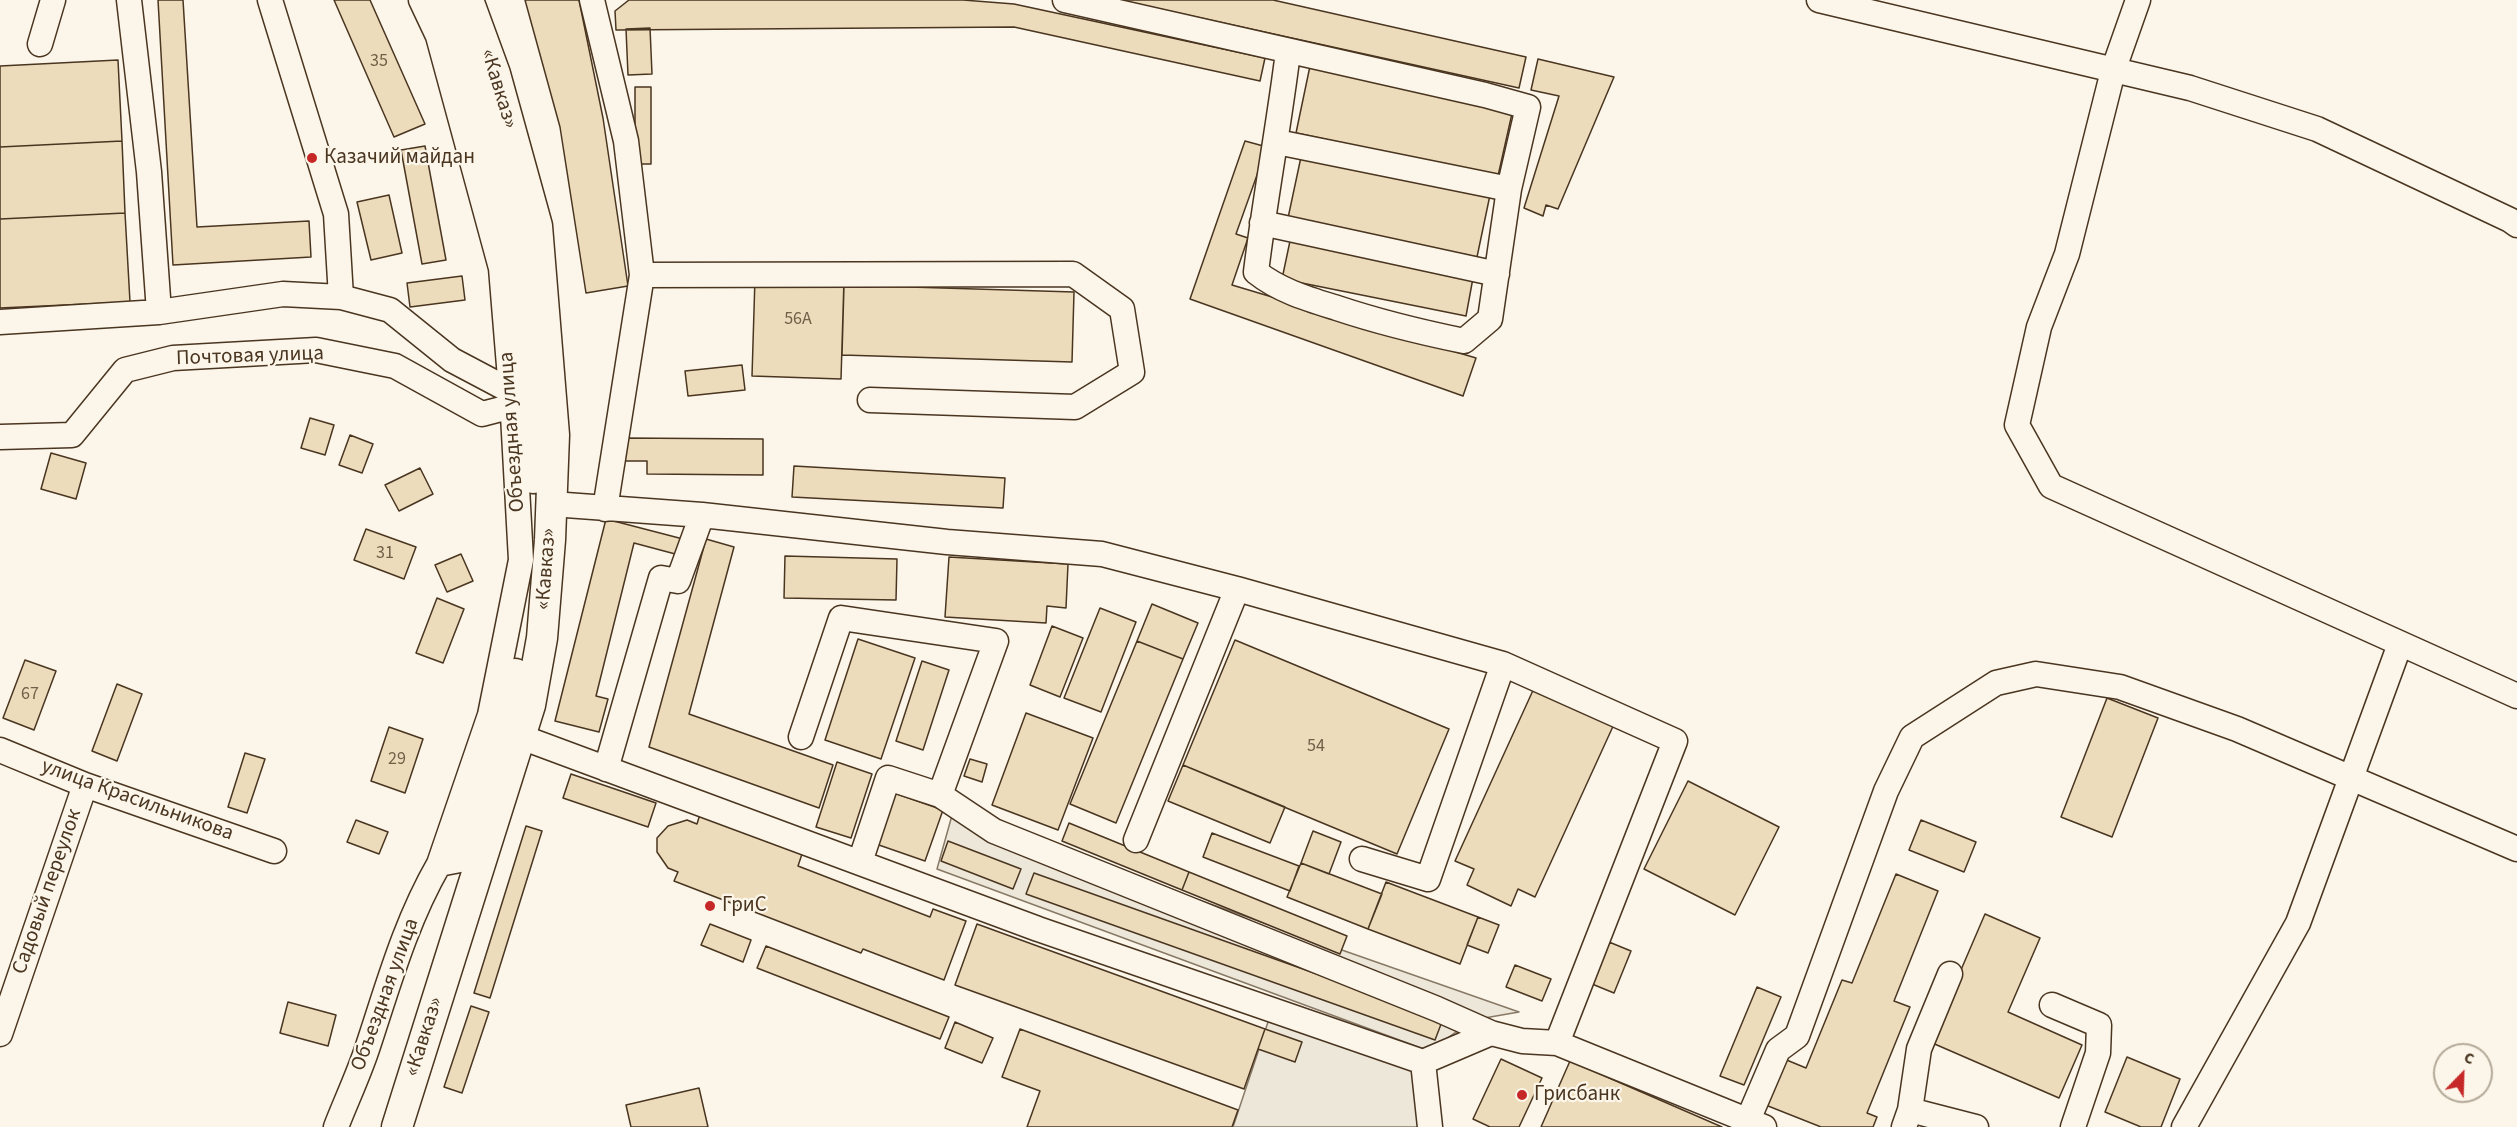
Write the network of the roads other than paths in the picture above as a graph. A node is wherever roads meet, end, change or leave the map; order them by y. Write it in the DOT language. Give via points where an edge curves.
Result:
graph roads {
  1 [pos="53,0"];
  2 [pos="129,0"];
  3 [pos="270,0"];
  4 [pos="421,0"];
  5 [pos="446,0"];
  6 [pos="468,0"];
  7 [pos="592,0"];
  8 [pos="1065,0"];
  9 [pos="1819,0"];
  10 [pos="2138,0"];
  11 [pos="40,44"];
  12 [pos="1288,52"];
  13 [pos="2114,71"];
  14 [pos="1277,142"];
  15 [pos="1509,189"];
  16 [pos="1262,223"];
  17 [pos="2517,225"];
  18 [pos="642,274"];
  19 [pos="1497,274"];
  20 [pos="341,297"];
  21 [pos="159,312"];
  22 [pos="0,322"];
  23 [pos="518,400"];
  24 [pos="870,400"];
  25 [pos="0,437"];
  26 [pos="552,504"];
  27 [pos="605,509"];
  28 [pos="702,515"];
  29 [pos="1237,589"];
  30 [pos="2400,644"];
  31 [pos="1503,664"];
  32 [pos="2517,696"];
  33 [pos="511,733"];
  34 [pos="801,737"];
  35 [pos="0,750"];
  36 [pos="606,768"];
  37 [pos="2351,776"];
  38 [pos="85,784"];
  39 [pos="940,795"];
  40 [pos="1136,840"];
  41 [pos="2517,849"];
  42 [pos="274,851"];
  43 [pos="1362,859"];
  44 [pos="450,862"];
  45 [pos="860,862"];
  46 [pos="1950,974"];
  47 [pos="2052,1005"];
  48 [pos="1491,1033"];
  49 [pos="0,1034"];
  50 [pos="1557,1042"];
  51 [pos="1423,1062"];
  52 [pos="1907,1119"];
  53 [pos="1756,1123"];
  54 [pos="336,1127"];
  55 [pos="378,1127"];
  56 [pos="397,1127"];
  57 [pos="1430,1127"];
  58 [pos="1976,1127"];
  59 [pos="2073,1127"];
  60 [pos="2184,1127"];
  1 -- 11 [label="street"];
  2 -- 21 [label="street" via="149,172"];
  3 -- 20 [label="street" via="336,214"];
  4 -- 23 [label="street, Объездная улица" via="438,36 501,268"];
  5 -- 23 [label="main road, «Кавказ»" via="486,123 516,235"];
  6 -- 26 [label="main road, «Кавказ»" via="495,74 537,226 554,435"];
  7 -- 18 [label="street" via="626,141"];
  8 -- 12 [label="street"];
  9 -- 13 [label="street"];
  10 -- 13 [label="street"];
  12 -- 14 [label="street"];
  12 -- 15 [label="street" via="1528,107"];
  13 -- 17 [label="street" via="2190,88 2317,129"];
  13 -- 30 [label="street" via="2067,254 2039,327 2017,425 2051,486"];
  14 -- 15 [label="street"];
  14 -- 16 [label="street"];
  15 -- 19 [label="street"];
  16 -- 19 [label="street"];
  16 -- 19 [label="street" via="1256,272 1273,285 1396,327 1464,341 1490,319"];
  18 -- 24 [label="street" via="1073,274 1122,309 1132,372 1075,407"];
  18 -- 27 [label="street"];
  20 -- 21 [label="street" via="283,294"];
  20 -- 23 [label="street" via="390,310 452,360"];
  21 -- 22 [label="street"];
  23 -- 25 [label="street, Почтовая улица" via="482,414 395,366 316,350 173,358 125,370 72,435"];
  23 -- 33 [label="main road, «Кавказ»" via="534,447 526,617 510,699"];
  23 -- 44 [label="street, Объездная улица" via="521,560 490,715"];
  26 -- 27 [label="street"];
  26 -- 33 [label="main road, «Кавказ»" via="542,638 530,705"];
  27 -- 28 [label="street"];
  28 -- 29 [label="street" via="947,542 1102,554"];
  28 -- 36 [label="street" via="678,581 661,578"];
  29 -- 31 [label="street"];
  29 -- 40 [label="street"];
  30 -- 32 [label="street"];
  30 -- 37 [label="street"];
  31 -- 43 [label="street" via="1428,879"];
  31 -- 50 [label="street" via="1675,741"];
  33 -- 36 [label="street"];
  33 -- 44 [label="main road, «Кавказ»"];
  33 -- 56 [label="main road, «Кавказ»"];
  34 -- 39 [label="street" via="841,618 996,641"];
  35 -- 38 [label="street, улица Красильникова"];
  36 -- 45 [label="street"];
  37 -- 41 [label="street"];
  37 -- 53 [label="street" via="2120,687 2036,674 1996,683 1912,737 1886,791 1797,1036 1778,1050"];
  37 -- 60 [label="street" via="2298,923"];
  38 -- 42 [label="street, улица Красильникова"];
  38 -- 49 [label="street, Садовый переулок"];
  39 -- 45 [label="street" via="888,778"];
  39 -- 48 [label="street" via="994,831"];
  44 -- 54 [label="street, Объездная улица" via="424,890"];
  44 -- 55 [label="main road, «Кавказ»" via="423,987"];
  45 -- 51 [label="street" via="1038,929"];
  46 -- 52 [label="street" via="1919,1048"];
  47 -- 59 [label="street" via="2099,1025 2098,1053"];
  48 -- 50 [label="street" via="1522,1041"];
  48 -- 51 [label="street"];
  50 -- 53 [label="street"];
  51 -- 57 [label="street"];
  52 -- 58 [label="street"];
}
